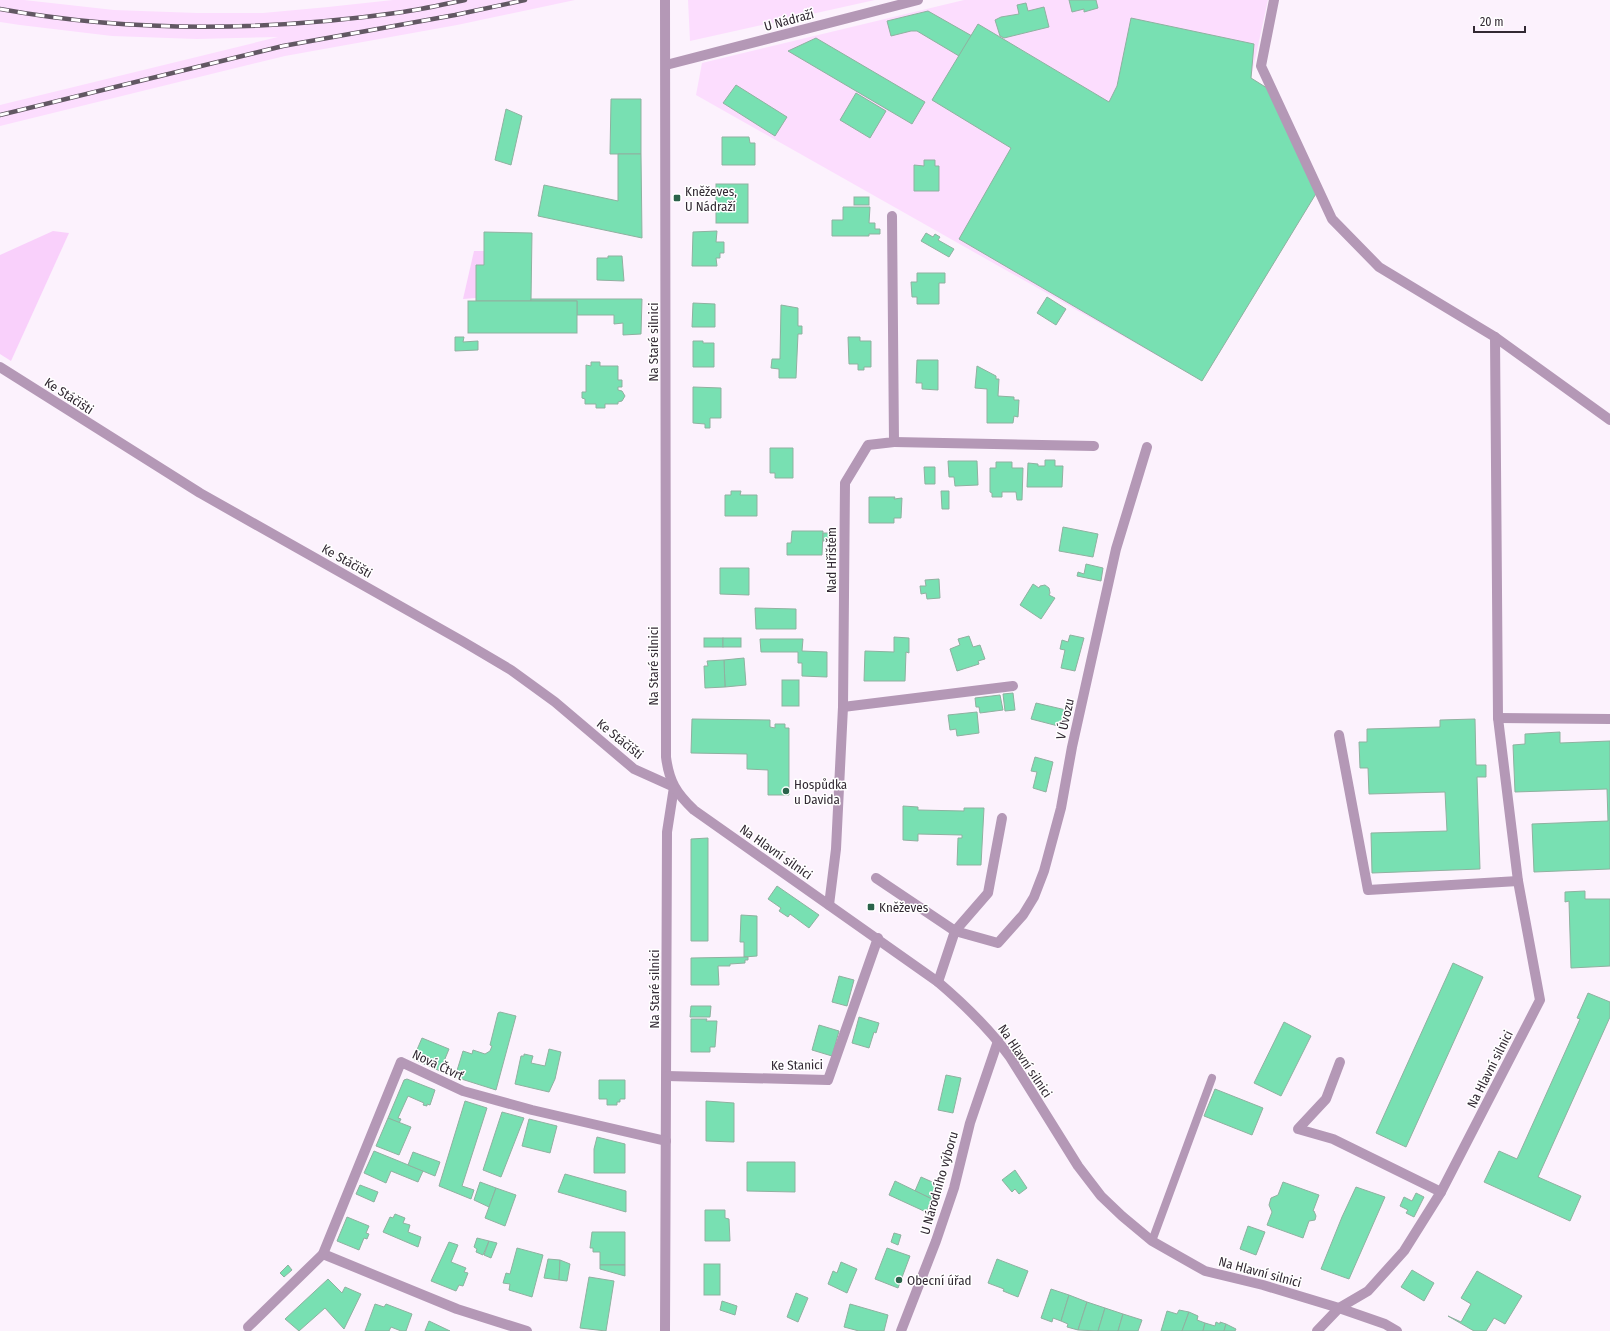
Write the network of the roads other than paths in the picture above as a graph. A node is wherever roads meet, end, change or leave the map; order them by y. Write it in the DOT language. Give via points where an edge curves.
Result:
graph roads {
  1 [pos="665,0"];
  2 [pos="918,0"];
  3 [pos="1274,0"];
  4 [pos="666,66"];
  5 [pos="892,216"];
  6 [pos="1495,337"];
  7 [pos="0,368"];
  8 [pos="1610,420"];
  9 [pos="894,442"];
  10 [pos="1094,446"];
  11 [pos="1147,447"];
  12 [pos="1014,686"];
  13 [pos="843,707"];
  14 [pos="1498,718"];
  15 [pos="1610,719"];
  16 [pos="1339,735"];
  17 [pos="674,787"];
  18 [pos="1002,818"];
  19 [pos="876,878"];
  20 [pos="1518,880"];
  21 [pos="830,905"];
  22 [pos="955,931"];
  23 [pos="878,938"];
  24 [pos="938,982"];
  25 [pos="998,1041"];
  26 [pos="1340,1062"];
  27 [pos="667,1076"];
  28 [pos="1212,1078"];
  29 [pos="666,1141"];
  30 [pos="1441,1192"];
  31 [pos="1152,1241"];
  32 [pos="323,1254"];
  33 [pos="1339,1308"];
  34 [pos="248,1327"];
  35 [pos="527,1331"];
  36 [pos="665,1331"];
  37 [pos="901,1331"];
  38 [pos="1317,1331"];
  39 [pos="1397,1331"];
  1 -- 4 [label="street, Na Staré silnici"];
  2 -- 4 [label="street, U Nádraží"];
  3 -- 6 [label="street" via="1261,66 1332,219 1379,267"];
  4 -- 17 [label="street, Na Staré silnici" via="666,757"];
  5 -- 9 [label="street"];
  6 -- 8 [label="street"];
  6 -- 14 [label="street"];
  7 -- 17 [label="street, Ke Stáčišti" via="200,494 511,670 555,702 634,769"];
  9 -- 10 [label="street, Nad Hřištěm"];
  9 -- 13 [label="street, Nad Hřištěm" via="868,445 845,483"];
  11 -- 22 [label="street, V Úvozu" via="1116,550 1061,808 1044,871 1034,897 998,943"];
  12 -- 13 [label="street"];
  13 -- 21 [label="street, Nad Hřištěm" via="836,849"];
  14 -- 15 [label="street"];
  14 -- 20 [label="street"];
  16 -- 20 [label="street" via="1368,890"];
  17 -- 21 [label="street, Na Hlavní silnici" via="694,810"];
  17 -- 27 [label="street, Na Staré silnici" via="667,832"];
  18 -- 22 [label="street" via="988,893"];
  19 -- 22 [label="street"];
  20 -- 30 [label="street, Na Hlavní silnici" via="1540,1000"];
  21 -- 23 [label="street, Na Hlavní silnici"];
  22 -- 24 [label="street"];
  23 -- 24 [label="street, Na Hlavní silnici"];
  23 -- 27 [label="street, Ke Stanici" via="828,1080"];
  24 -- 25 [label="street, Na Hlavní silnici" via="972,1012"];
  25 -- 31 [label="street, Na Hlavní silnici" via="1078,1166 1101,1196"];
  25 -- 37 [label="street, U Národního výboru" via="970,1123 954,1188"];
  26 -- 30 [label="street" via="1326,1099 1298,1129 1333,1139"];
  27 -- 29 [label="street, Na Staré silnici"];
  28 -- 31 [label="lane"];
  29 -- 32 [label="street, Nová Čtvrť" via="463,1091 401,1062"];
  29 -- 36 [label="street, Na Staré silnici"];
  30 -- 33 [label="street, Na Hlavní silnici" via="1404,1251 1368,1291"];
  31 -- 33 [label="street, Na Hlavní silnici" via="1206,1271"];
  32 -- 34 [label="street, Nová Čtvrť"];
  32 -- 35 [label="street" via="457,1309"];
  33 -- 38 [label="street, Na Hlavní silnici"];
  33 -- 39 [label="street, Na Hlavní silnici" via="1385,1324"];
}
